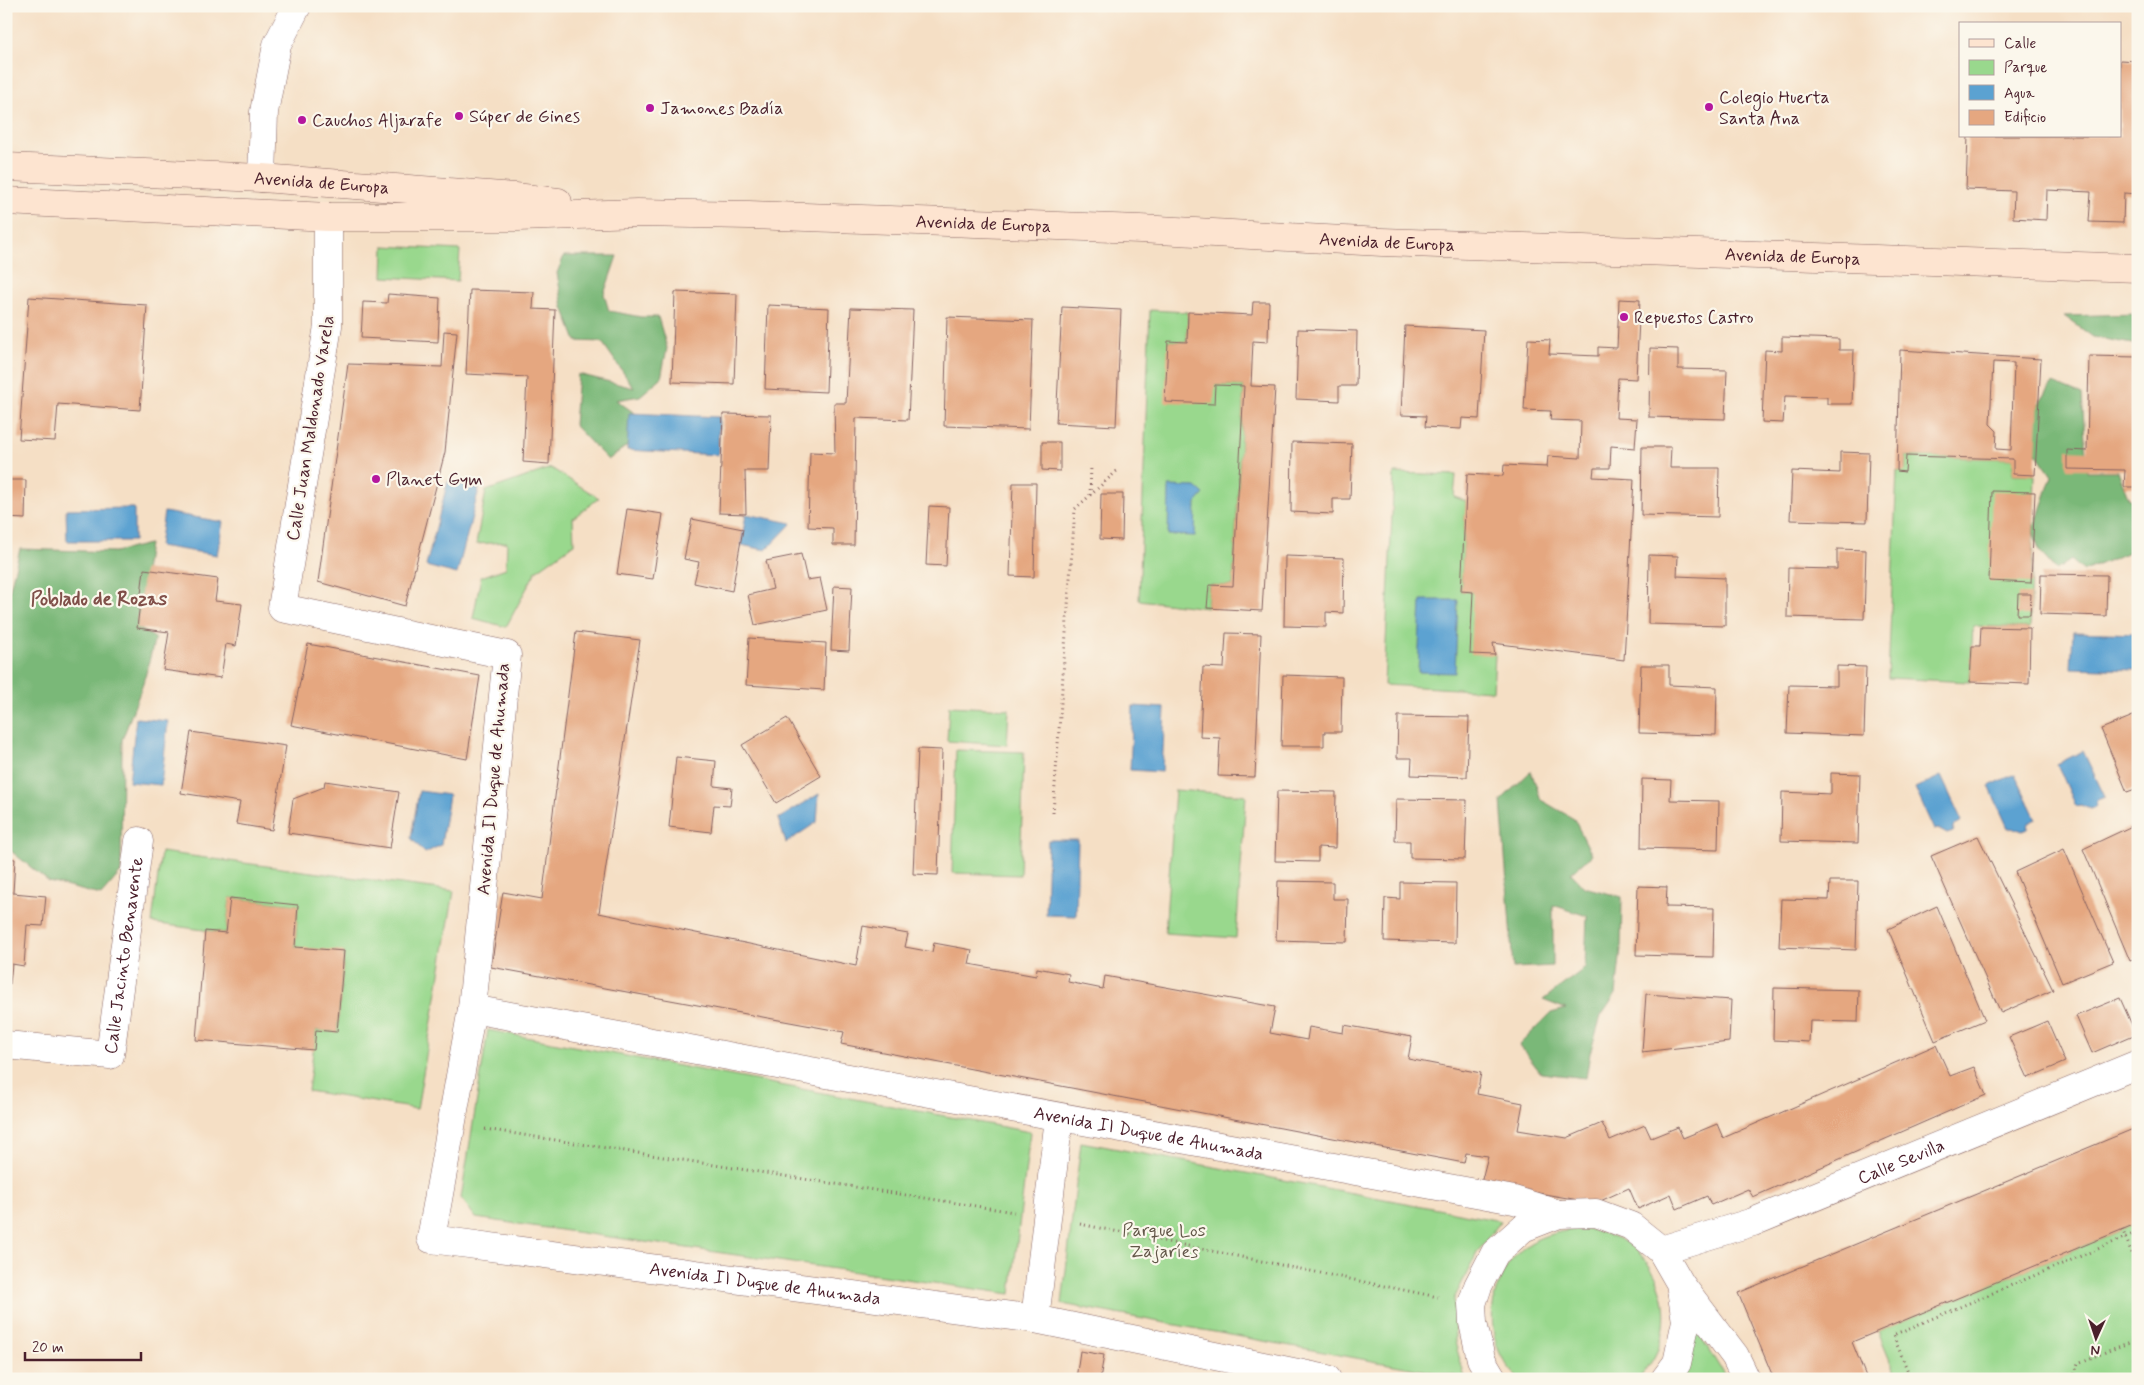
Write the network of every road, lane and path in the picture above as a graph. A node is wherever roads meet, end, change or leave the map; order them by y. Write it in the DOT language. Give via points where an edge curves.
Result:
graph roads {
  1 [pos="297,6"];
  2 [pos="6,166"];
  3 [pos="262,178"];
  4 [pos="6,200"];
  5 [pos="145,209"];
  6 [pos="637,213"];
  7 [pos="328,217"];
  8 [pos="2138,268"];
  9 [pos="1091,465"];
  10 [pos="1118,470"];
  11 [pos="1090,496"];
  12 [pos="282,608"];
  13 [pos="1053,813"];
  14 [pos="139,842"];
  15 [pos="472,1009"];
  16 [pos="6,1045"];
  17 [pos="2138,1064"];
  18 [pos="1060,1118"];
  19 [pos="452,1122"];
  20 [pos="1558,1214"];
  21 [pos="1047,1218"];
  22 [pos="2122,1229"];
  23 [pos="2138,1232"];
  24 [pos="2125,1237"];
  25 [pos="1661,1250"];
  26 [pos="2138,1268"];
  27 [pos="1680,1283"];
  28 [pos="1472,1304"];
  29 [pos="1034,1319"];
  30 [pos="2138,1339"];
  31 [pos="1327,1379"];
  32 [pos="1493,1379"];
  33 [pos="1665,1379"];
  34 [pos="1746,1379"];
  35 [pos="1911,1379"];
  36 [pos="2073,1379"];
  1 -- 3 [label="street" via="277,45 264,112"];
  2 -- 3 [label="main road, Avenida de Europa"];
  3 -- 5 [label="main road" via="246,194 178,192"];
  3 -- 6 [label="main road, Avenida de Europa" via="515,197"];
  4 -- 5 [label="main road, Avenida de Europa"];
  5 -- 7 [label="main road, Avenida de Europa"];
  6 -- 7 [label="main road, Avenida de Europa"];
  6 -- 8 [label="main road, Avenida de Europa" via="1131,228 1382,242"];
  7 -- 12 [label="street, Calle Juan Maldonado Varela" via="328,326"];
  9 -- 11 [label="path"];
  10 -- 11 [label="path"];
  11 -- 13 [label="path" via="1075,509"];
  12 -- 15 [label="street, Avenida II Duque de Ahumada" via="507,655"];
  14 -- 16 [label="street, Calle Jacinto Benavente" via="110,1055"];
  15 -- 18 [label="street, Avenida II Duque de Ahumada"];
  15 -- 19 [label="street, Avenida II Duque de Ahumada"];
  17 -- 25 [label="street, Calle Sevilla" via="1753,1222"];
  18 -- 20 [label="street, Avenida II Duque de Ahumada" via="1514,1200"];
  18 -- 21 [label="street"];
  19 -- 21 [label="path"];
  19 -- 29 [label="street, Avenida II Duque de Ahumada" via="431,1239"];
  20 -- 25 [label="street" via="1596,1214 1631,1226"];
  20 -- 28 [label="street" via="1523,1228 1495,1253"];
  21 -- 28 [label="path"];
  21 -- 29 [label="street"];
  22 -- 24 [label="path"];
  23 -- 24 [label="path"];
  24 -- 26 [label="path"];
  24 -- 35 [label="path" via="1893,1335"];
  25 -- 27 [label="street"];
  27 -- 33 [label="street" via="1686,1321 1677,1363"];
  27 -- 34 [label="street" via="1734,1356"];
  28 -- 32 [label="street" via="1481,1359"];
  29 -- 31 [label="street, Avenida II Duque de Ahumada"];
  30 -- 36 [label="path" via="2078,1363"];
}
